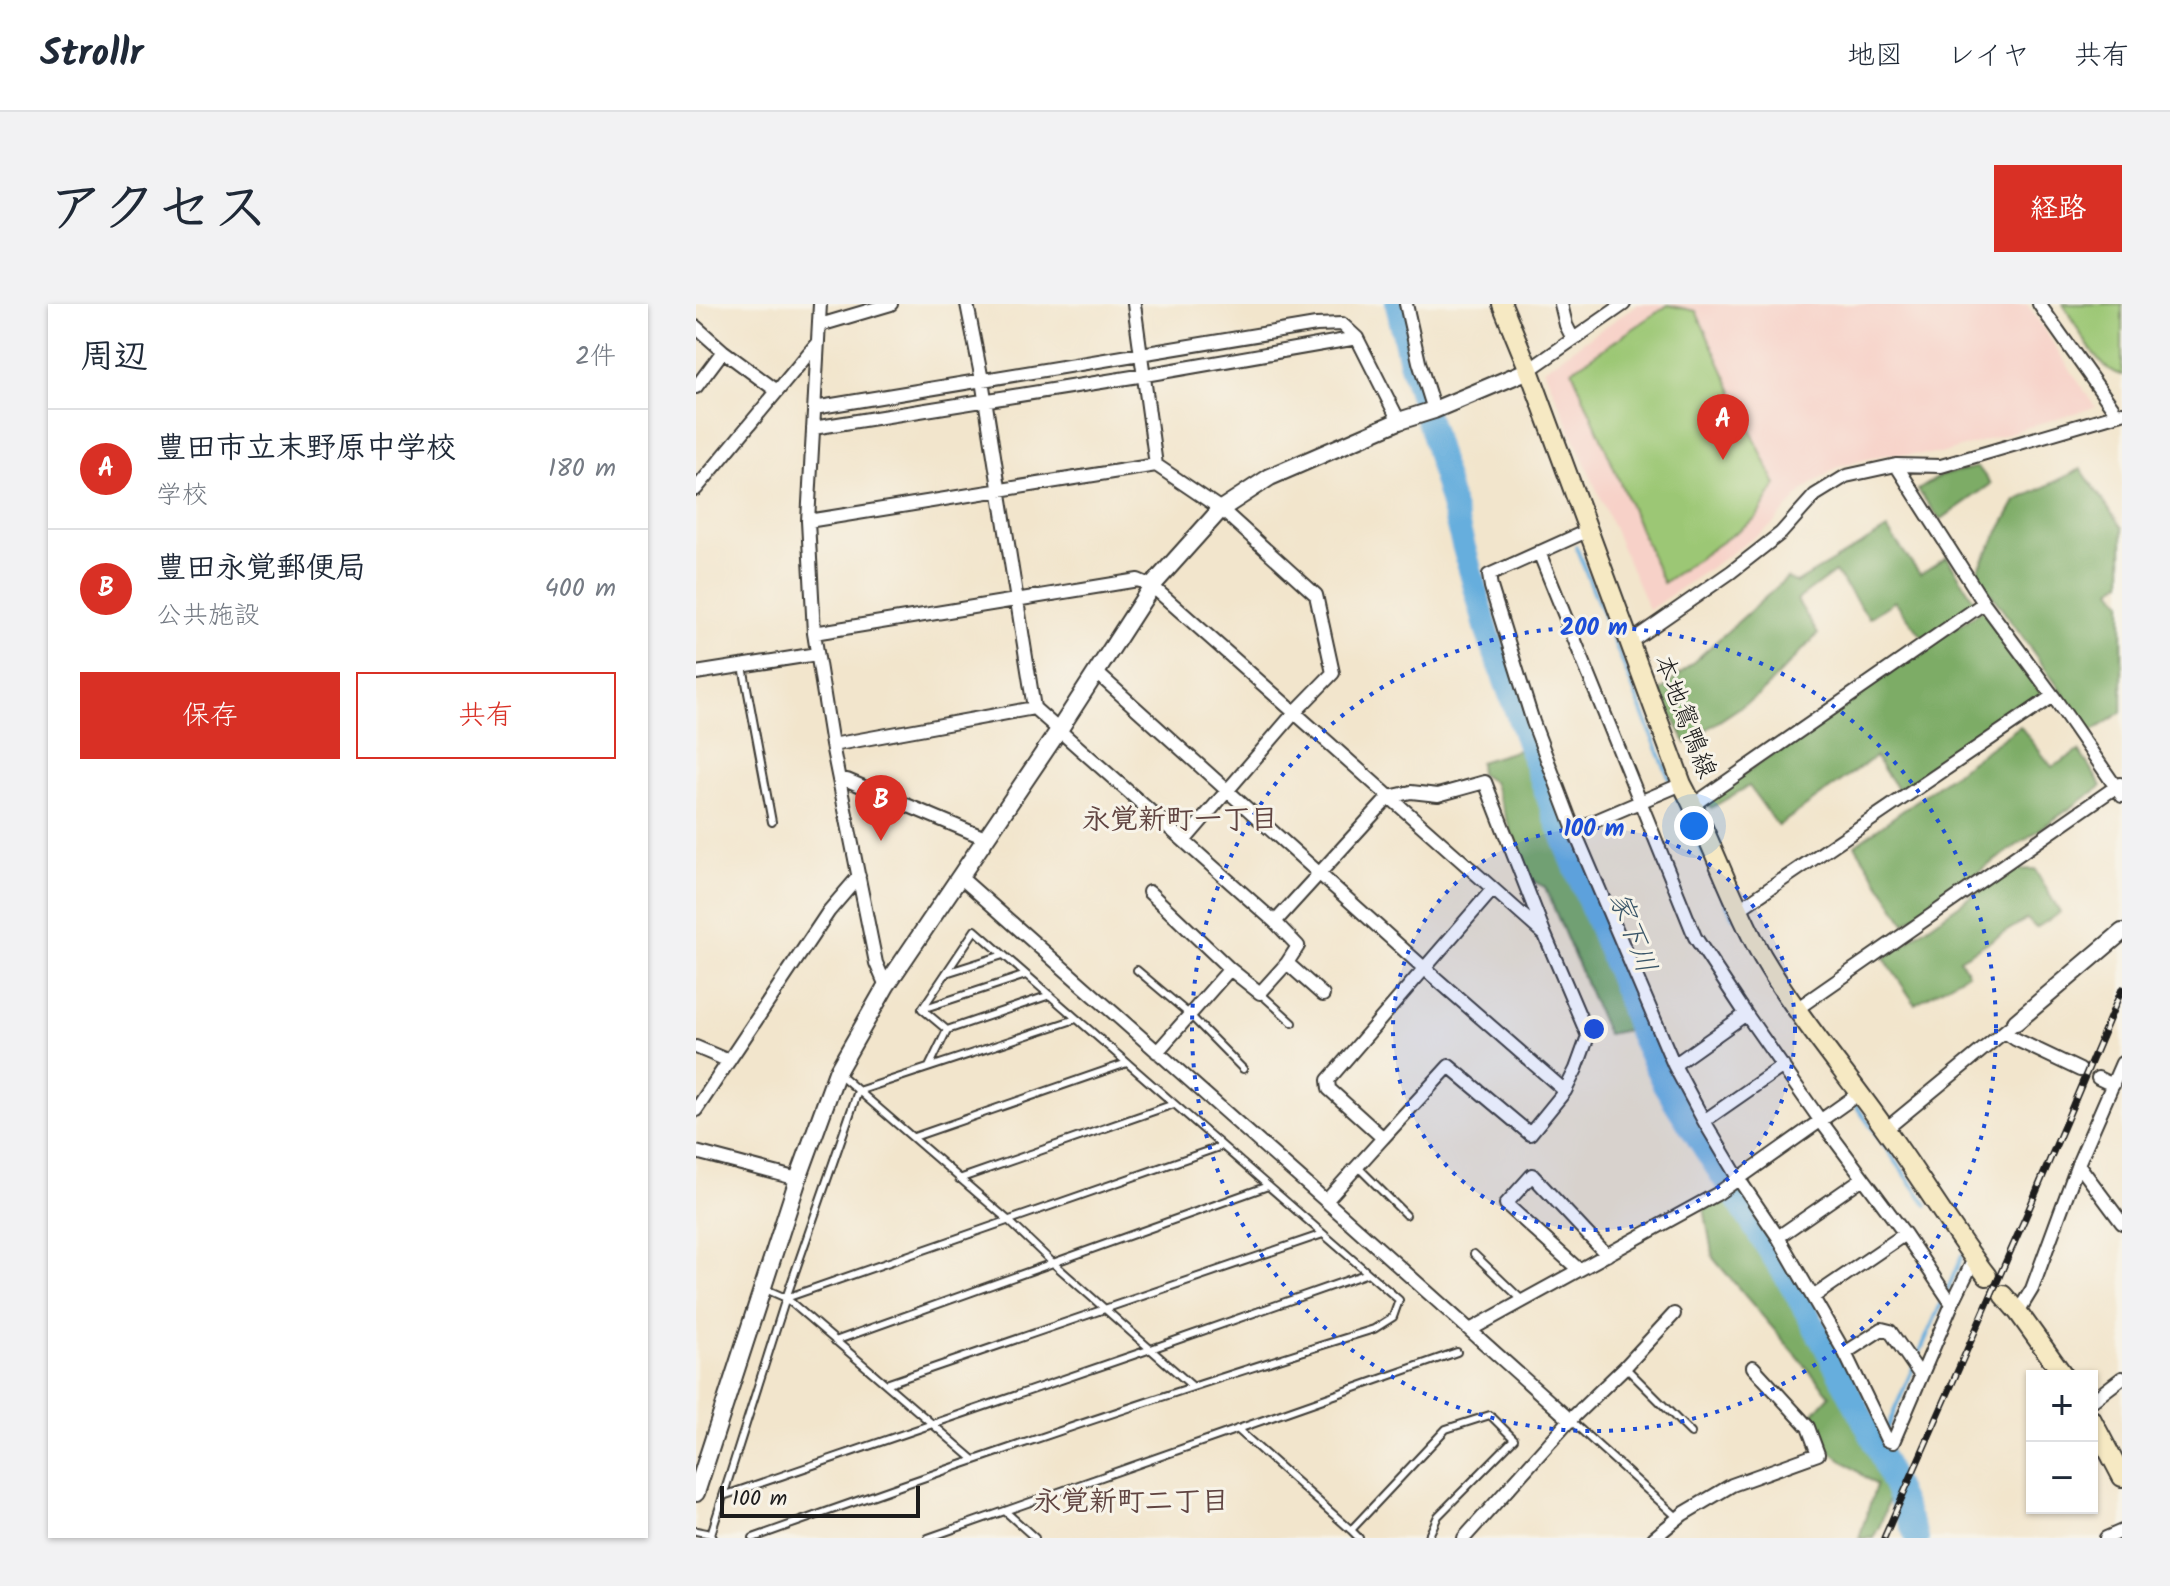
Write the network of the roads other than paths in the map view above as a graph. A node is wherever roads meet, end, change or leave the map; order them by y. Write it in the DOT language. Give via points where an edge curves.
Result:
graph roads {
  1 [pos="820,304"];
  2 [pos="891,304"];
  3 [pos="967,304"];
  4 [pos="1134,304"];
  5 [pos="1406,304"];
  6 [pos="1502,304"];
  7 [pos="1561,304"];
  8 [pos="1624,304"];
  9 [pos="2039,304"];
  10 [pos="820,325"];
  11 [pos="696,327"];
  12 [pos="1357,338"];
  13 [pos="1573,339"];
  14 [pos="818,342"];
  15 [pos="723,351"];
  16 [pos="1141,354"];
  17 [pos="1529,370"];
  18 [pos="1145,375"];
  19 [pos="982,380"];
  20 [pos="696,387"];
  21 [pos="777,391"];
  22 [pos="985,401"];
  23 [pos="814,408"];
  24 [pos="1434,410"];
  25 [pos="2120,413"];
  26 [pos="1399,421"];
  27 [pos="813,428"];
  28 [pos="1156,465"];
  29 [pos="1896,465"];
  30 [pos="696,489"];
  31 [pos="1000,490"];
  32 [pos="1221,509"];
  33 [pos="808,521"];
  34 [pos="1589,530"];
  35 [pos="1539,552"];
  36 [pos="1152,586"];
  37 [pos="1017,600"];
  38 [pos="1984,603"];
  39 [pos="814,633"];
  40 [pos="1630,642"];
  41 [pos="817,654"];
  42 [pos="743,666"];
  43 [pos="696,673"];
  44 [pos="1097,673"];
  45 [pos="2053,696"];
  46 [pos="1034,708"];
  47 [pos="1295,712"];
  48 [pos="1059,730"];
  49 [pos="832,745"];
  50 [pos="839,780"];
  51 [pos="1682,784"];
  52 [pos="2120,789"];
  53 [pos="1228,791"];
  54 [pos="1389,797"];
  55 [pos="1639,802"];
  56 [pos="1693,805"];
  57 [pos="772,822"];
  58 [pos="1574,830"];
  59 [pos="985,838"];
  60 [pos="1184,841"];
  61 [pos="1319,873"];
  62 [pos="859,876"];
  63 [pos="959,876"];
  64 [pos="1493,889"];
  65 [pos="1149,892"];
  66 [pos="1738,910"];
  67 [pos="1275,922"];
  68 [pos="2122,932"];
  69 [pos="1545,935"];
  70 [pos="1003,955"];
  71 [pos="1287,963"];
  72 [pos="1230,969"];
  73 [pos="1425,969"];
  74 [pos="1137,970"];
  75 [pos="946,973"];
  76 [pos="1026,975"];
  77 [pos="886,986"];
  78 [pos="1260,993"];
  79 [pos="1050,995"];
  80 [pos="1323,995"];
  81 [pos="1798,1008"];
  82 [pos="922,1009"];
  83 [pos="1189,1014"];
  84 [pos="1746,1014"];
  85 [pos="1076,1019"];
  86 [pos="1293,1023"];
  87 [pos="2010,1027"];
  88 [pos="947,1030"];
  89 [pos="696,1047"];
  90 [pos="1157,1052"];
  91 [pos="729,1061"];
  92 [pos="1127,1063"];
  93 [pos="2122,1063"];
  94 [pos="1674,1065"];
  95 [pos="1783,1066"];
  96 [pos="929,1067"];
  97 [pos="1243,1069"];
  98 [pos="2080,1070"];
  99 [pos="837,1072"];
  100 [pos="2098,1078"];
  101 [pos="2113,1085"];
  102 [pos="858,1091"];
  103 [pos="1565,1091"];
  104 [pos="1858,1094"];
  105 [pos="1174,1104"];
  106 [pos="696,1110"];
  107 [pos="1820,1120"];
  108 [pos="1704,1121"];
  109 [pos="1886,1129"];
  110 [pos="914,1137"];
  111 [pos="1383,1138"];
  112 [pos="1222,1146"];
  113 [pos="696,1152"];
  114 [pos="2078,1164"];
  115 [pos="1357,1166"];
  116 [pos="1738,1178"];
  117 [pos="1863,1178"];
  118 [pos="798,1179"];
  119 [pos="959,1179"];
  120 [pos="1268,1186"];
  121 [pos="1326,1201"];
  122 [pos="1406,1215"];
  123 [pos="1008,1220"];
  124 [pos="2122,1223"];
  125 [pos="1323,1234"];
  126 [pos="1905,1234"];
  127 [pos="1778,1237"];
  128 [pos="1474,1254"];
  129 [pos="1607,1255"];
  130 [pos="1974,1259"];
  131 [pos="1053,1263"];
  132 [pos="1578,1269"];
  133 [pos="1368,1273"];
  134 [pos="1987,1276"];
  135 [pos="763,1288"];
  136 [pos="2003,1295"];
  137 [pos="1813,1297"];
  138 [pos="786,1298"];
  139 [pos="1523,1301"];
  140 [pos="1952,1304"];
  141 [pos="1105,1309"];
  142 [pos="2018,1312"];
  143 [pos="1674,1314"];
  144 [pos="1470,1330"];
  145 [pos="835,1341"];
  146 [pos="1151,1349"];
  147 [pos="1457,1352"];
  148 [pos="1845,1353"];
  149 [pos="1625,1367"];
  150 [pos="1753,1367"];
  151 [pos="2060,1370"];
  152 [pos="1921,1376"];
  153 [pos="2122,1378"];
  154 [pos="886,1384"];
  155 [pos="1192,1386"];
  156 [pos="2098,1396"];
  157 [pos="1570,1420"];
  158 [pos="932,1424"];
  159 [pos="1237,1429"];
  160 [pos="2098,1431"];
  161 [pos="1691,1433"];
  162 [pos="973,1459"];
  163 [pos="2122,1477"];
  164 [pos="696,1493"];
  165 [pos="723,1496"];
  166 [pos="1006,1512"];
  167 [pos="1678,1518"];
  168 [pos="1351,1530"];
  169 [pos="696,1531"];
  170 [pos="2122,1531"];
  171 [pos="712,1536"];
  172 [pos="753,1538"];
  173 [pos="928,1538"];
  174 [pos="1035,1538"];
  175 [pos="1359,1538"];
  176 [pos="1428,1538"];
  177 [pos="1464,1538"];
  178 [pos="1655,1538"];
  179 [pos="2106,1538"];
  1 -- 10 [label="street"];
  2 -- 10 [label="street"];
  3 -- 19 [label="street"];
  4 -- 16 [label="street"];
  5 -- 24 [label="street"];
  6 -- 17 [label="main road, 本地鴛鴨線"];
  7 -- 13 [label="street"];
  8 -- 13 [label="street"];
  9 -- 25 [label="street"];
  10 -- 14 [label="street"];
  11 -- 15 [label="street"];
  12 -- 16 [label="street" via="1342,324 1329,324"];
  12 -- 18 [label="street"];
  12 -- 26 [label="street"];
  13 -- 17 [label="street"];
  14 -- 21 [label="street"];
  14 -- 23 [label="street"];
  15 -- 20 [label="street"];
  15 -- 21 [label="street"];
  16 -- 18 [label="street"];
  16 -- 19 [label="street"];
  17 -- 24 [label="street"];
  17 -- 34 [label="main road, 本地鴛鴨線"];
  18 -- 22 [label="street"];
  18 -- 28 [label="street"];
  19 -- 22 [label="street"];
  19 -- 23 [label="street"];
  21 -- 30 [label="street"];
  22 -- 27 [label="street"];
  22 -- 31 [label="street"];
  23 -- 27 [label="street"];
  24 -- 26 [label="street"];
  25 -- 29 [label="street" via="1941,466"];
  26 -- 32 [label="street" via="1270,477"];
  27 -- 33 [label="street"];
  28 -- 31 [label="street"];
  28 -- 32 [label="street"];
  29 -- 38 [label="street"];
  29 -- 40 [label="street" via="1846,476 1815,495 1781,533"];
  31 -- 33 [label="street"];
  31 -- 37 [label="street"];
  32 -- 36 [label="street"];
  32 -- 47 [label="street" via="1316,595 1333,673"];
  33 -- 39 [label="street"];
  34 -- 35 [label="street"];
  34 -- 40 [label="main road, 本地鴛鴨線"];
  35 -- 55 [label="street"];
  35 -- 58 [label="street" via="1489,575 1533,722"];
  36 -- 37 [label="street" via="1138,580"];
  36 -- 44 [label="street"];
  36 -- 47 [label="street"];
  37 -- 39 [label="street"];
  37 -- 46 [label="street"];
  38 -- 45 [label="street"];
  38 -- 56 [label="street"];
  39 -- 41 [label="street"];
  40 -- 51 [label="main road, 本地鴛鴨線"];
  41 -- 42 [label="street"];
  41 -- 49 [label="street"];
  42 -- 43 [label="street"];
  42 -- 57 [label="lane"];
  44 -- 48 [label="street"];
  44 -- 53 [label="street"];
  45 -- 52 [label="street"];
  45 -- 66 [label="street"];
  46 -- 48 [label="street"];
  46 -- 49 [label="street"];
  47 -- 53 [label="street"];
  47 -- 54 [label="street"];
  48 -- 59 [label="street"];
  48 -- 60 [label="street"];
  49 -- 50 [label="street"];
  50 -- 59 [label="street"];
  50 -- 62 [label="street"];
  51 -- 55 [label="street"];
  51 -- 56 [label="main road, 本地鴛鴨線"];
  52 -- 81 [label="street"];
  53 -- 60 [label="street"];
  53 -- 61 [label="street"];
  54 -- 61 [label="street"];
  54 -- 64 [label="street"];
  54 -- 69 [label="street" via="1411,792 1438,795 1485,782"];
  55 -- 58 [label="street"];
  55 -- 84 [label="street" via="1695,937"];
  56 -- 66 [label="main road, 本地鴛鴨線"];
  58 -- 94 [label="street"];
  59 -- 63 [label="street"];
  60 -- 67 [label="street"];
  61 -- 67 [label="street"];
  61 -- 73 [label="street"];
  62 -- 77 [label="street" via="876,963"];
  62 -- 91 [label="street" via="829,911"];
  63 -- 77 [label="street"];
  63 -- 90 [label="street"];
  64 -- 69 [label="street"];
  64 -- 73 [label="street"];
  65 -- 72 [label="street"];
  66 -- 81 [label="main road, 本地鴛鴨線"];
  67 -- 71 [label="street" via="1298,946"];
  68 -- 87 [label="street"];
  69 -- 103 [label="street" via="1588,1036"];
  70 -- 75 [label="lane"];
  70 -- 75 [label="lane" via="975,930"];
  70 -- 76 [label="lane"];
  71 -- 78 [label="street"];
  71 -- 80 [label="street"];
  72 -- 78 [label="street"];
  72 -- 83 [label="street"];
  73 -- 103 [label="street"];
  73 -- 111 [label="street" via="1328,1080 1329,1089"];
  74 -- 83 [label="lane"];
  75 -- 82 [label="lane"];
  76 -- 79 [label="lane"];
  76 -- 82 [label="lane"];
  77 -- 99 [label="street"];
  78 -- 86 [label="lane"];
  79 -- 85 [label="lane"];
  79 -- 88 [label="lane"];
  81 -- 104 [label="main road, 本地鴛鴨線"];
  82 -- 88 [label="lane"];
  83 -- 90 [label="street"];
  83 -- 97 [label="lane"];
  84 -- 94 [label="street"];
  84 -- 95 [label="street"];
  85 -- 92 [label="lane"];
  85 -- 96 [label="lane"];
  87 -- 98 [label="street" via="2015,1039"];
  87 -- 109 [label="street"];
  88 -- 96 [label="lane"];
  89 -- 91 [label="street"];
  90 -- 121 [label="street"];
  91 -- 106 [label="street"];
  92 -- 105 [label="lane"];
  92 -- 110 [label="lane"];
  93 -- 101 [label="street"];
  94 -- 108 [label="street"];
  95 -- 107 [label="street"];
  95 -- 108 [label="street"];
  96 -- 102 [label="lane"];
  99 -- 102 [label="lane"];
  99 -- 118 [label="street"];
  100 -- 101 [label="street"];
  101 -- 114 [label="street"];
  102 -- 110 [label="lane"];
  102 -- 138 [label="lane"];
  103 -- 111 [label="street" via="1530,1134 1449,1066"];
  104 -- 107 [label="street"];
  104 -- 109 [label="main road, 本地鴛鴨線"];
  105 -- 112 [label="lane"];
  105 -- 119 [label="lane"];
  107 -- 116 [label="street"];
  107 -- 117 [label="street"];
  108 -- 116 [label="street"];
  109 -- 130 [label="main road, 本地鴛鴨線"];
  110 -- 119 [label="lane"];
  111 -- 115 [label="street"];
  112 -- 120 [label="lane"];
  112 -- 123 [label="lane"];
  113 -- 118 [label="street"];
  114 -- 124 [label="street"];
  114 -- 142 [label="street" via="2032,1289"];
  115 -- 121 [label="street"];
  115 -- 122 [label="lane"];
  116 -- 127 [label="street"];
  116 -- 129 [label="street"];
  117 -- 126 [label="street"];
  117 -- 127 [label="street"];
  118 -- 135 [label="street"];
  119 -- 123 [label="lane"];
  120 -- 125 [label="lane"];
  120 -- 131 [label="lane"];
  121 -- 144 [label="street"];
  123 -- 131 [label="lane"];
  123 -- 138 [label="lane"];
  125 -- 133 [label="lane"];
  125 -- 141 [label="lane"];
  126 -- 137 [label="street"];
  126 -- 140 [label="street"];
  127 -- 137 [label="street"];
  128 -- 139 [label="lane"];
  129 -- 132 [label="street"];
  129 -- 132 [label="street" via="1532,1175 1506,1204"];
  130 -- 134 [label="main road, 本地鴛鴨線"];
  130 -- 140 [label="street"];
  131 -- 141 [label="lane"];
  131 -- 145 [label="lane"];
  132 -- 139 [label="street"];
  133 -- 146 [label="lane"];
  133 -- 155 [label="lane" via="1399,1300 1393,1317 1374,1329"];
  135 -- 138 [label="lane"];
  135 -- 164 [label="street"];
  136 -- 142 [label="main road"];
  137 -- 148 [label="street"];
  138 -- 145 [label="lane"];
  138 -- 165 [label="lane"];
  139 -- 144 [label="street"];
  140 -- 152 [label="street"];
  141 -- 146 [label="lane"];
  141 -- 154 [label="lane"];
  142 -- 151 [label="main road"];
  143 -- 149 [label="street"];
  144 -- 157 [label="street"];
  145 -- 154 [label="lane"];
  146 -- 155 [label="lane"];
  146 -- 158 [label="lane"];
  147 -- 159 [label="lane"];
  148 -- 152 [label="street" via="1882,1329 1890,1331"];
  148 -- 152 [label="street" via="1887,1440 1893,1442"];
  149 -- 157 [label="street"];
  149 -- 161 [label="lane"];
  150 -- 167 [label="street" via="1808,1427 1818,1454 1732,1485"];
  153 -- 156 [label="street"];
  154 -- 158 [label="lane"];
  155 -- 162 [label="lane"];
  157 -- 167 [label="lane"];
  157 -- 177 [label="street"];
  158 -- 162 [label="lane"];
  158 -- 165 [label="lane"];
  159 -- 166 [label="lane"];
  159 -- 168 [label="lane"];
  160 -- 163 [label="main road"];
  162 -- 172 [label="lane"];
  165 -- 171 [label="lane"];
  166 -- 173 [label="lane"];
  166 -- 174 [label="lane"];
  167 -- 178 [label="street"];
  168 -- 175 [label="lane"];
  168 -- 176 [label="lane" via="1446,1429 1490,1415 1514,1439 1438,1516"];
  169 -- 171 [label="lane"];
  170 -- 179 [label="street"];
}
